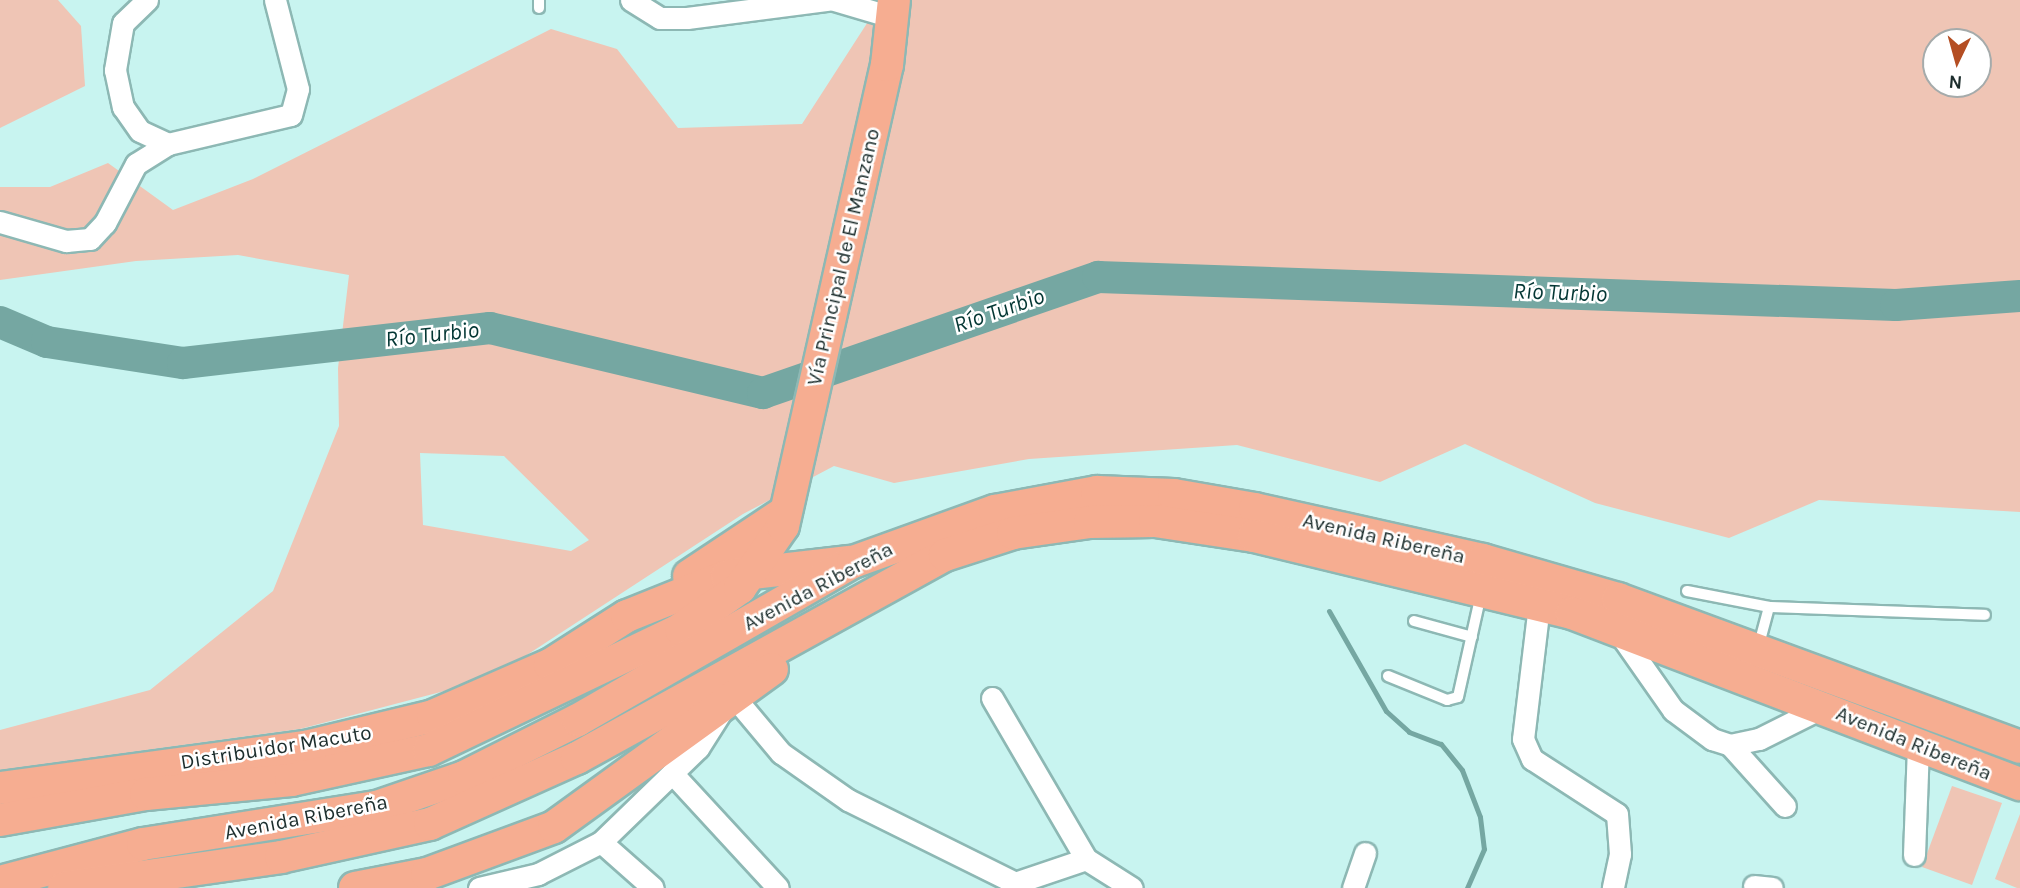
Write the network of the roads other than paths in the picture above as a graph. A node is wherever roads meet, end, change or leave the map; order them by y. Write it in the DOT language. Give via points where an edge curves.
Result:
graph roads {
  1 [pos="147,0"];
  2 [pos="275,0"];
  3 [pos="631,0"];
  4 [pos="828,0"];
  5 [pos="834,0"];
  6 [pos="893,8"];
  7 [pos="168,144"];
  8 [pos="0,222"];
  9 [pos="784,516"];
  10 [pos="853,562"];
  11 [pos="756,571"];
  12 [pos="1687,591"];
  13 [pos="1482,592"];
  14 [pos="851,604"];
  15 [pos="1539,605"];
  16 [pos="1769,607"];
  17 [pos="1985,615"];
  18 [pos="627,616"];
  19 [pos="1414,621"];
  20 [pos="1616,630"];
  21 [pos="1472,637"];
  22 [pos="1758,648"];
  23 [pos="1388,676"];
  24 [pos="992,698"];
  25 [pos="729,701"];
  26 [pos="1823,707"];
  27 [pos="1730,744"];
  28 [pos="2020,747"];
  29 [pos="1918,748"];
  30 [pos="672,774"];
  31 [pos="2020,784"];
  32 [pos="0,788"];
  33 [pos="1785,806"];
  34 [pos="0,820"];
  35 [pos="601,842"];
  36 [pos="1365,853"];
  37 [pos="1914,855"];
  38 [pos="1086,859"];
  39 [pos="473,875"];
  40 [pos="0,881"];
  41 [pos="1015,886"];
  42 [pos="64,888"];
  43 [pos="355,888"];
  44 [pos="438,888"];
  45 [pos="653,888"];
  46 [pos="778,888"];
  47 [pos="1132,888"];
  48 [pos="1353,888"];
  49 [pos="1613,888"];
  1 -- 7 [label="street" via="123,23 115,70 123,107 140,131"];
  2 -- 7 [label="street" via="298,89 291,115"];
  3 -- 4 [label="street" via="660,18 687,19"];
  5 -- 6 [label="street"];
  6 -- 9 [label="main road, Vía Principal de El Manzano" via="887,65"];
  7 -- 8 [label="street" via="136,164 105,223 90,239 66,241"];
  9 -- 10 [label="main road" via="803,551"];
  9 -- 11 [label="main road, Vía Principal de El Manzano"];
  9 -- 18 [label="main road"];
  10 -- 11 [label="main road, Distribuidor Macuto"];
  10 -- 22 [label="main road, Avenida Ribereña" via="925,533 1054,497 1174,495 1483,560"];
  10 -- 40 [label="main road, Avenida Ribereña" via="578,720 464,777 377,807 144,844"];
  11 -- 18 [label="main road, Distribuidor Macuto" via="726,576"];
  11 -- 34 [label="main road" via="681,629 429,750 291,780 146,794"];
  12 -- 16 [label="lane"];
  13 -- 14 [label="main road, Avenida Ribereña" via="1254,537 1156,521 1090,522 1013,533 945,555"];
  13 -- 15 [label="main road, Avenida Ribereña"];
  13 -- 21 [label="lane"];
  14 -- 25 [label="main road"];
  14 -- 42 [label="main road, Avenida Ribereña" via="577,758 430,824 281,857"];
  15 -- 20 [label="main road, Avenida Ribereña"];
  15 -- 49 [label="street" via="1523,739 1544,768 1617,814 1620,854"];
  16 -- 17 [label="lane"];
  16 -- 22 [label="lane"];
  18 -- 32 [label="main road, Distribuidor Macuto" via="550,665 420,719 305,747"];
  19 -- 21 [label="lane"];
  20 -- 26 [label="main road, Avenida Ribereña"];
  20 -- 27 [label="street" via="1673,710 1712,739"];
  21 -- 23 [label="lane" via="1458,696 1447,700"];
  22 -- 28 [label="main road, Avenida Ribereña"];
  24 -- 38 [label="street"];
  25 -- 30 [label="street" via="710,734"];
  25 -- 39 [label="main road" via="554,827"];
  25 -- 41 [label="street" via="781,753 848,800"];
  26 -- 27 [label="street" via="1779,732"];
  26 -- 29 [label="main road, Avenida Ribereña"];
  27 -- 33 [label="street"];
  29 -- 31 [label="main road, Avenida Ribereña"];
  29 -- 37 [label="street"];
  30 -- 35 [label="street"];
  30 -- 46 [label="street"];
  35 -- 39 [label="street" via="538,874"];
  35 -- 45 [label="street"];
  36 -- 48 [label="street"];
  38 -- 41 [label="street"];
  38 -- 47 [label="street"];
  39 -- 43 [label="main road"];
  39 -- 44 [label="street"];
}
